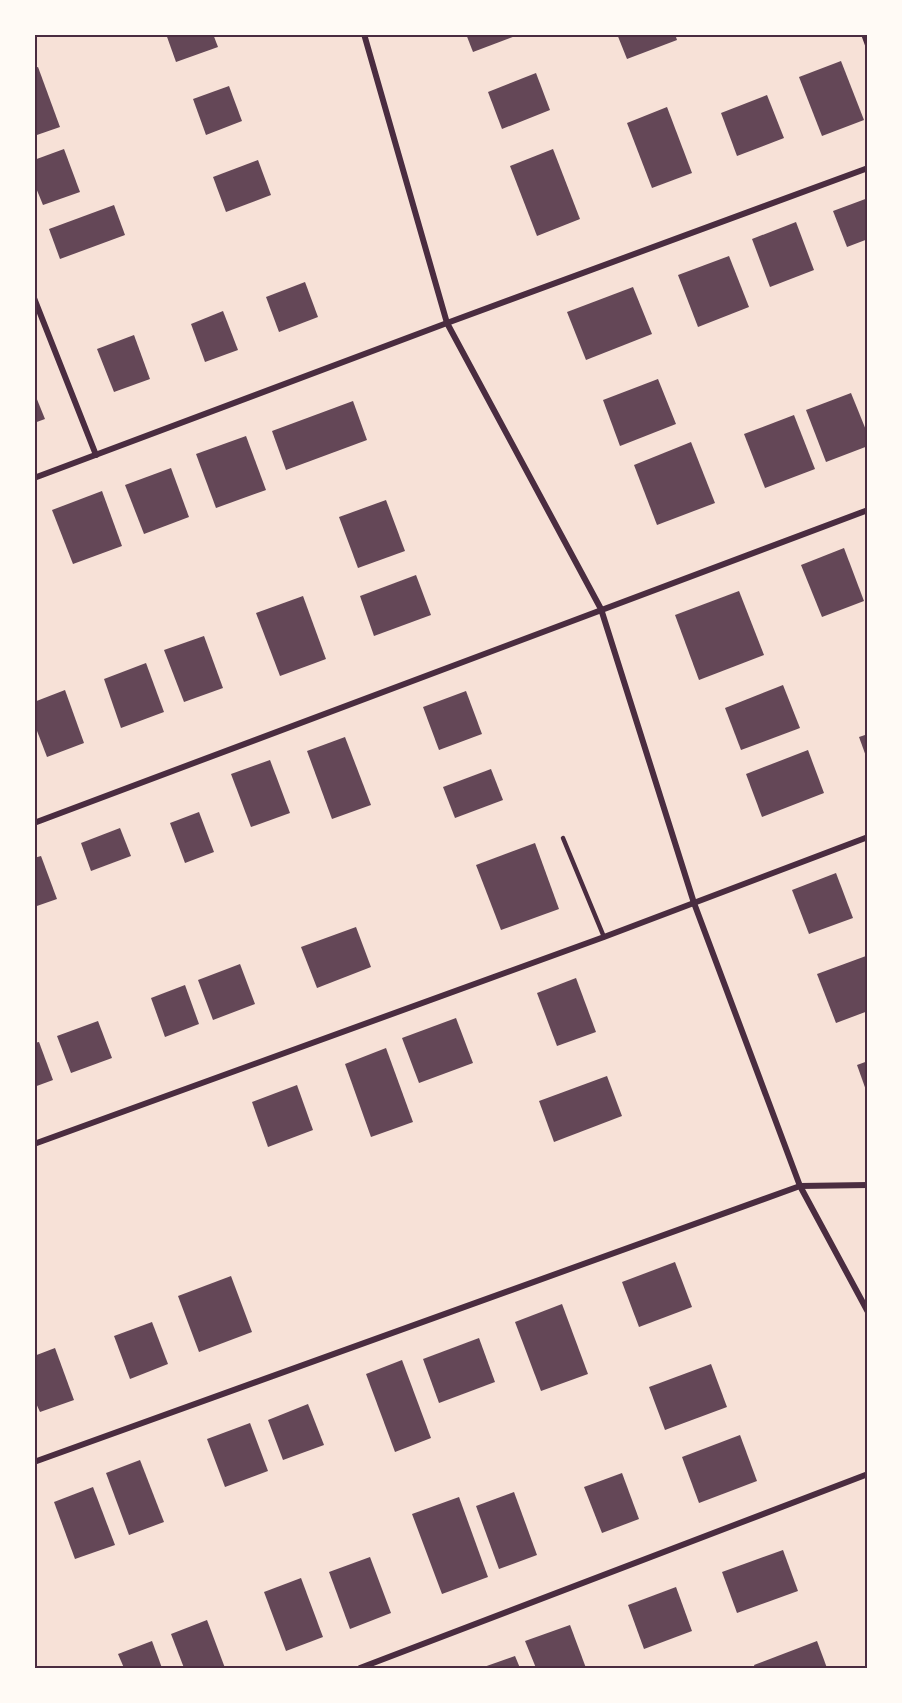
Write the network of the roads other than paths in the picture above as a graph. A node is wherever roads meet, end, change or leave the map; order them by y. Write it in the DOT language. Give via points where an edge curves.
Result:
graph roads {
  1 [pos="364,34"];
  2 [pos="864,34"];
  3 [pos="867,45"];
  4 [pos="867,168"];
  5 [pos="34,298"];
  6 [pos="447,323"];
  7 [pos="96,455"];
  8 [pos="34,478"];
  9 [pos="867,510"];
  10 [pos="601,609"];
  11 [pos="34,823"];
  12 [pos="867,837"];
  13 [pos="563,838"];
  14 [pos="694,903"];
  15 [pos="604,937"];
  16 [pos="34,1144"];
  17 [pos="867,1185"];
  18 [pos="800,1186"];
  19 [pos="867,1312"];
  20 [pos="34,1462"];
  21 [pos="867,1474"];
  22 [pos="360,1668"];
  1 -- 6 [label="street"];
  2 -- 3 [label="street"];
  4 -- 6 [label="street"];
  5 -- 7 [label="street"];
  6 -- 7 [label="street"];
  6 -- 10 [label="street"];
  7 -- 8 [label="street"];
  9 -- 10 [label="street"];
  10 -- 11 [label="street"];
  10 -- 14 [label="street"];
  12 -- 14 [label="street"];
  13 -- 15 [label="lane"];
  14 -- 15 [label="street"];
  14 -- 18 [label="street"];
  15 -- 16 [label="street"];
  17 -- 18 [label="street"];
  18 -- 19 [label="street"];
  18 -- 20 [label="street"];
  21 -- 22 [label="street"];
}
